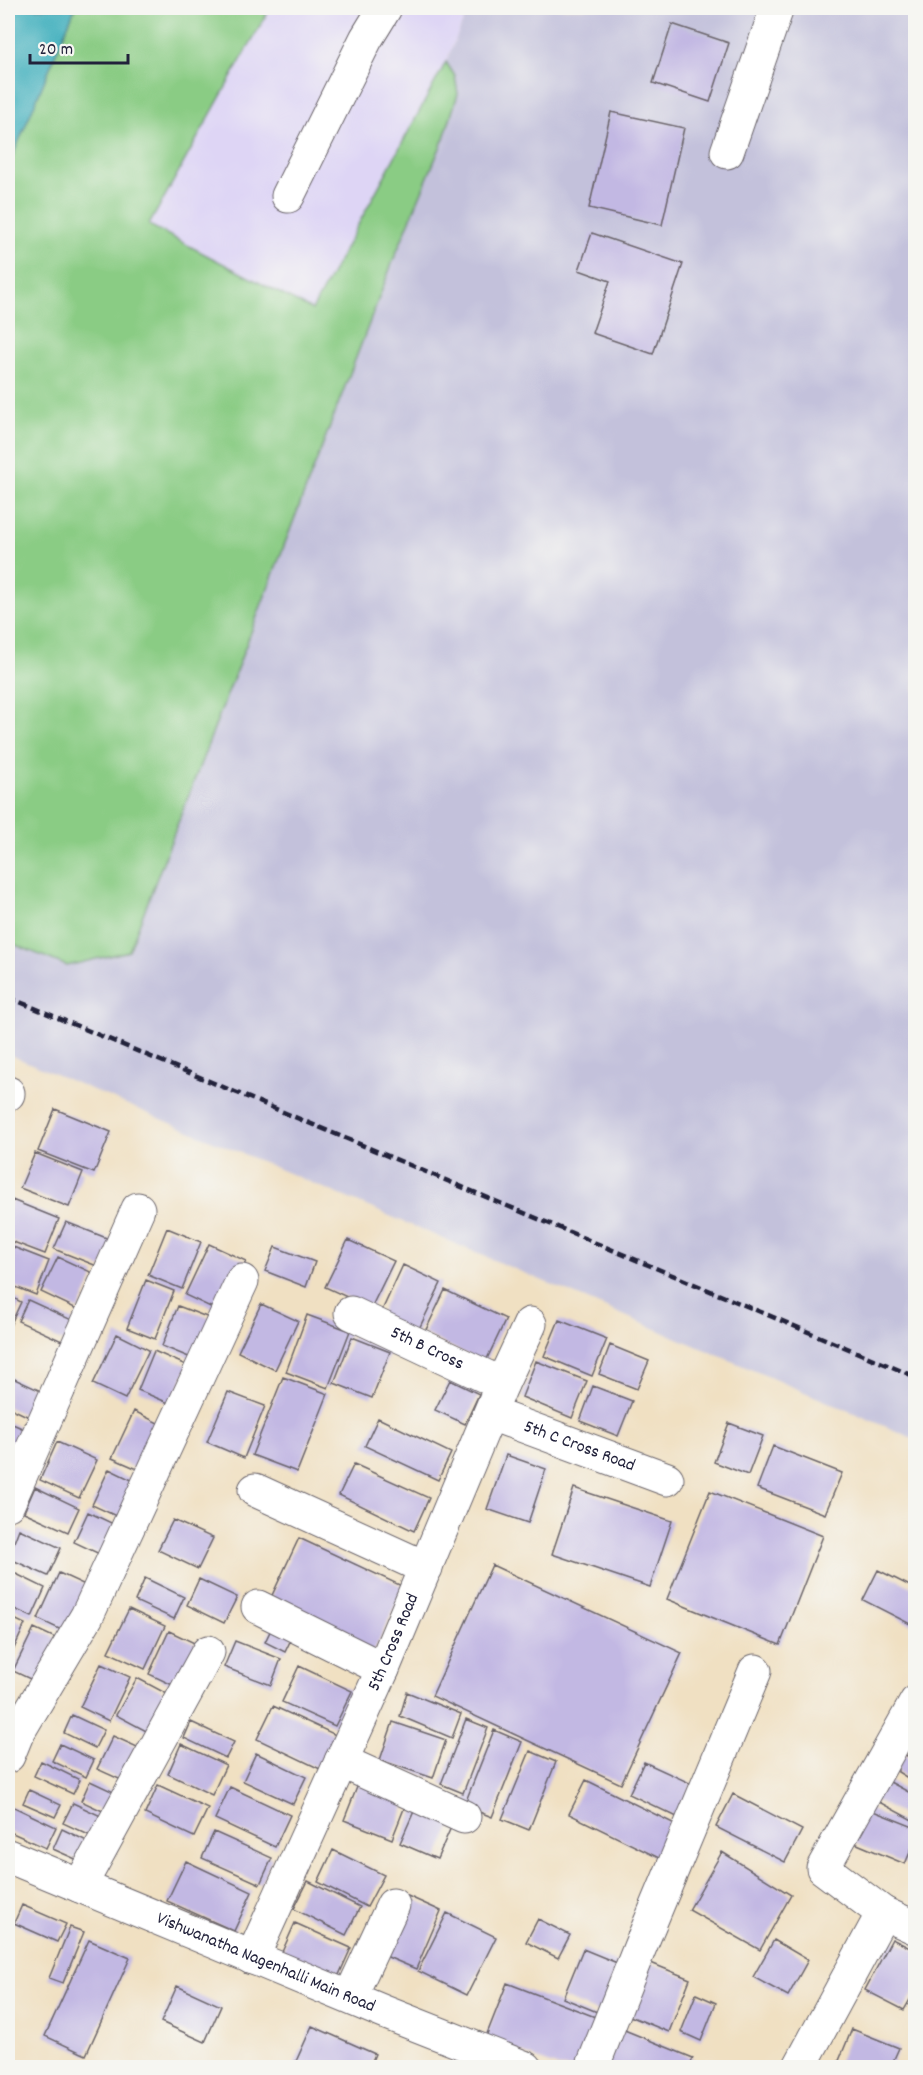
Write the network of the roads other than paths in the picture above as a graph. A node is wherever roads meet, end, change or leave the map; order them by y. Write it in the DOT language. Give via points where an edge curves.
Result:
graph roads {
  1 [pos="385,8"];
  2 [pos="777,8"];
  3 [pos="727,152"];
  4 [pos="288,196"];
  5 [pos="138,1209"];
  6 [pos="242,1281"];
  7 [pos="351,1313"];
  8 [pos="530,1324"];
  9 [pos="496,1399"];
  10 [pos="667,1479"];
  11 [pos="255,1490"];
  12 [pos="8,1504"];
  13 [pos="426,1568"];
  14 [pos="258,1607"];
  15 [pos="208,1652"];
  16 [pos="383,1669"];
  17 [pos="755,1671"];
  18 [pos="915,1702"];
  19 [pos="8,1756"];
  20 [pos="341,1761"];
  21 [pos="464,1817"];
  22 [pos="8,1856"];
  23 [pos="80,1886"];
  24 [pos="393,1905"];
  25 [pos="883,1913"];
  26 [pos="915,1928"];
  27 [pos="252,1958"];
  28 [pos="350,1997"];
  29 [pos="526,2067"];
  30 [pos="592,2067"];
  31 [pos="799,2067"];
  1 -- 4 [label="street"];
  2 -- 3 [label="street"];
  5 -- 12 [label="street"];
  6 -- 19 [label="street" via="87,1616"];
  7 -- 9 [label="street, 5th B Cross"];
  8 -- 9 [label="street, 5th Cross Road"];
  9 -- 10 [label="street, 5th C Cross Road"];
  9 -- 13 [label="street, 5th Cross Road"];
  11 -- 13 [label="street"];
  13 -- 16 [label="street, 5th Cross Road"];
  14 -- 16 [label="street"];
  15 -- 23 [label="street"];
  16 -- 20 [label="street, 5th Cross Road"];
  17 -- 30 [label="street"];
  18 -- 25 [label="street" via="823,1868"];
  20 -- 21 [label="street"];
  20 -- 27 [label="street, 5th Cross Road"];
  22 -- 23 [label="street, Vishwanatha Nagenhalli Main Road"];
  23 -- 27 [label="street, Vishwanatha Nagenhalli Main Road"];
  24 -- 28 [label="street"];
  25 -- 26 [label="street"];
  25 -- 31 [label="street"];
  27 -- 28 [label="street, Vishwanatha Nagenhalli Main Road"];
  28 -- 29 [label="street, Vishwanatha Nagenhalli Main Road"];
}
